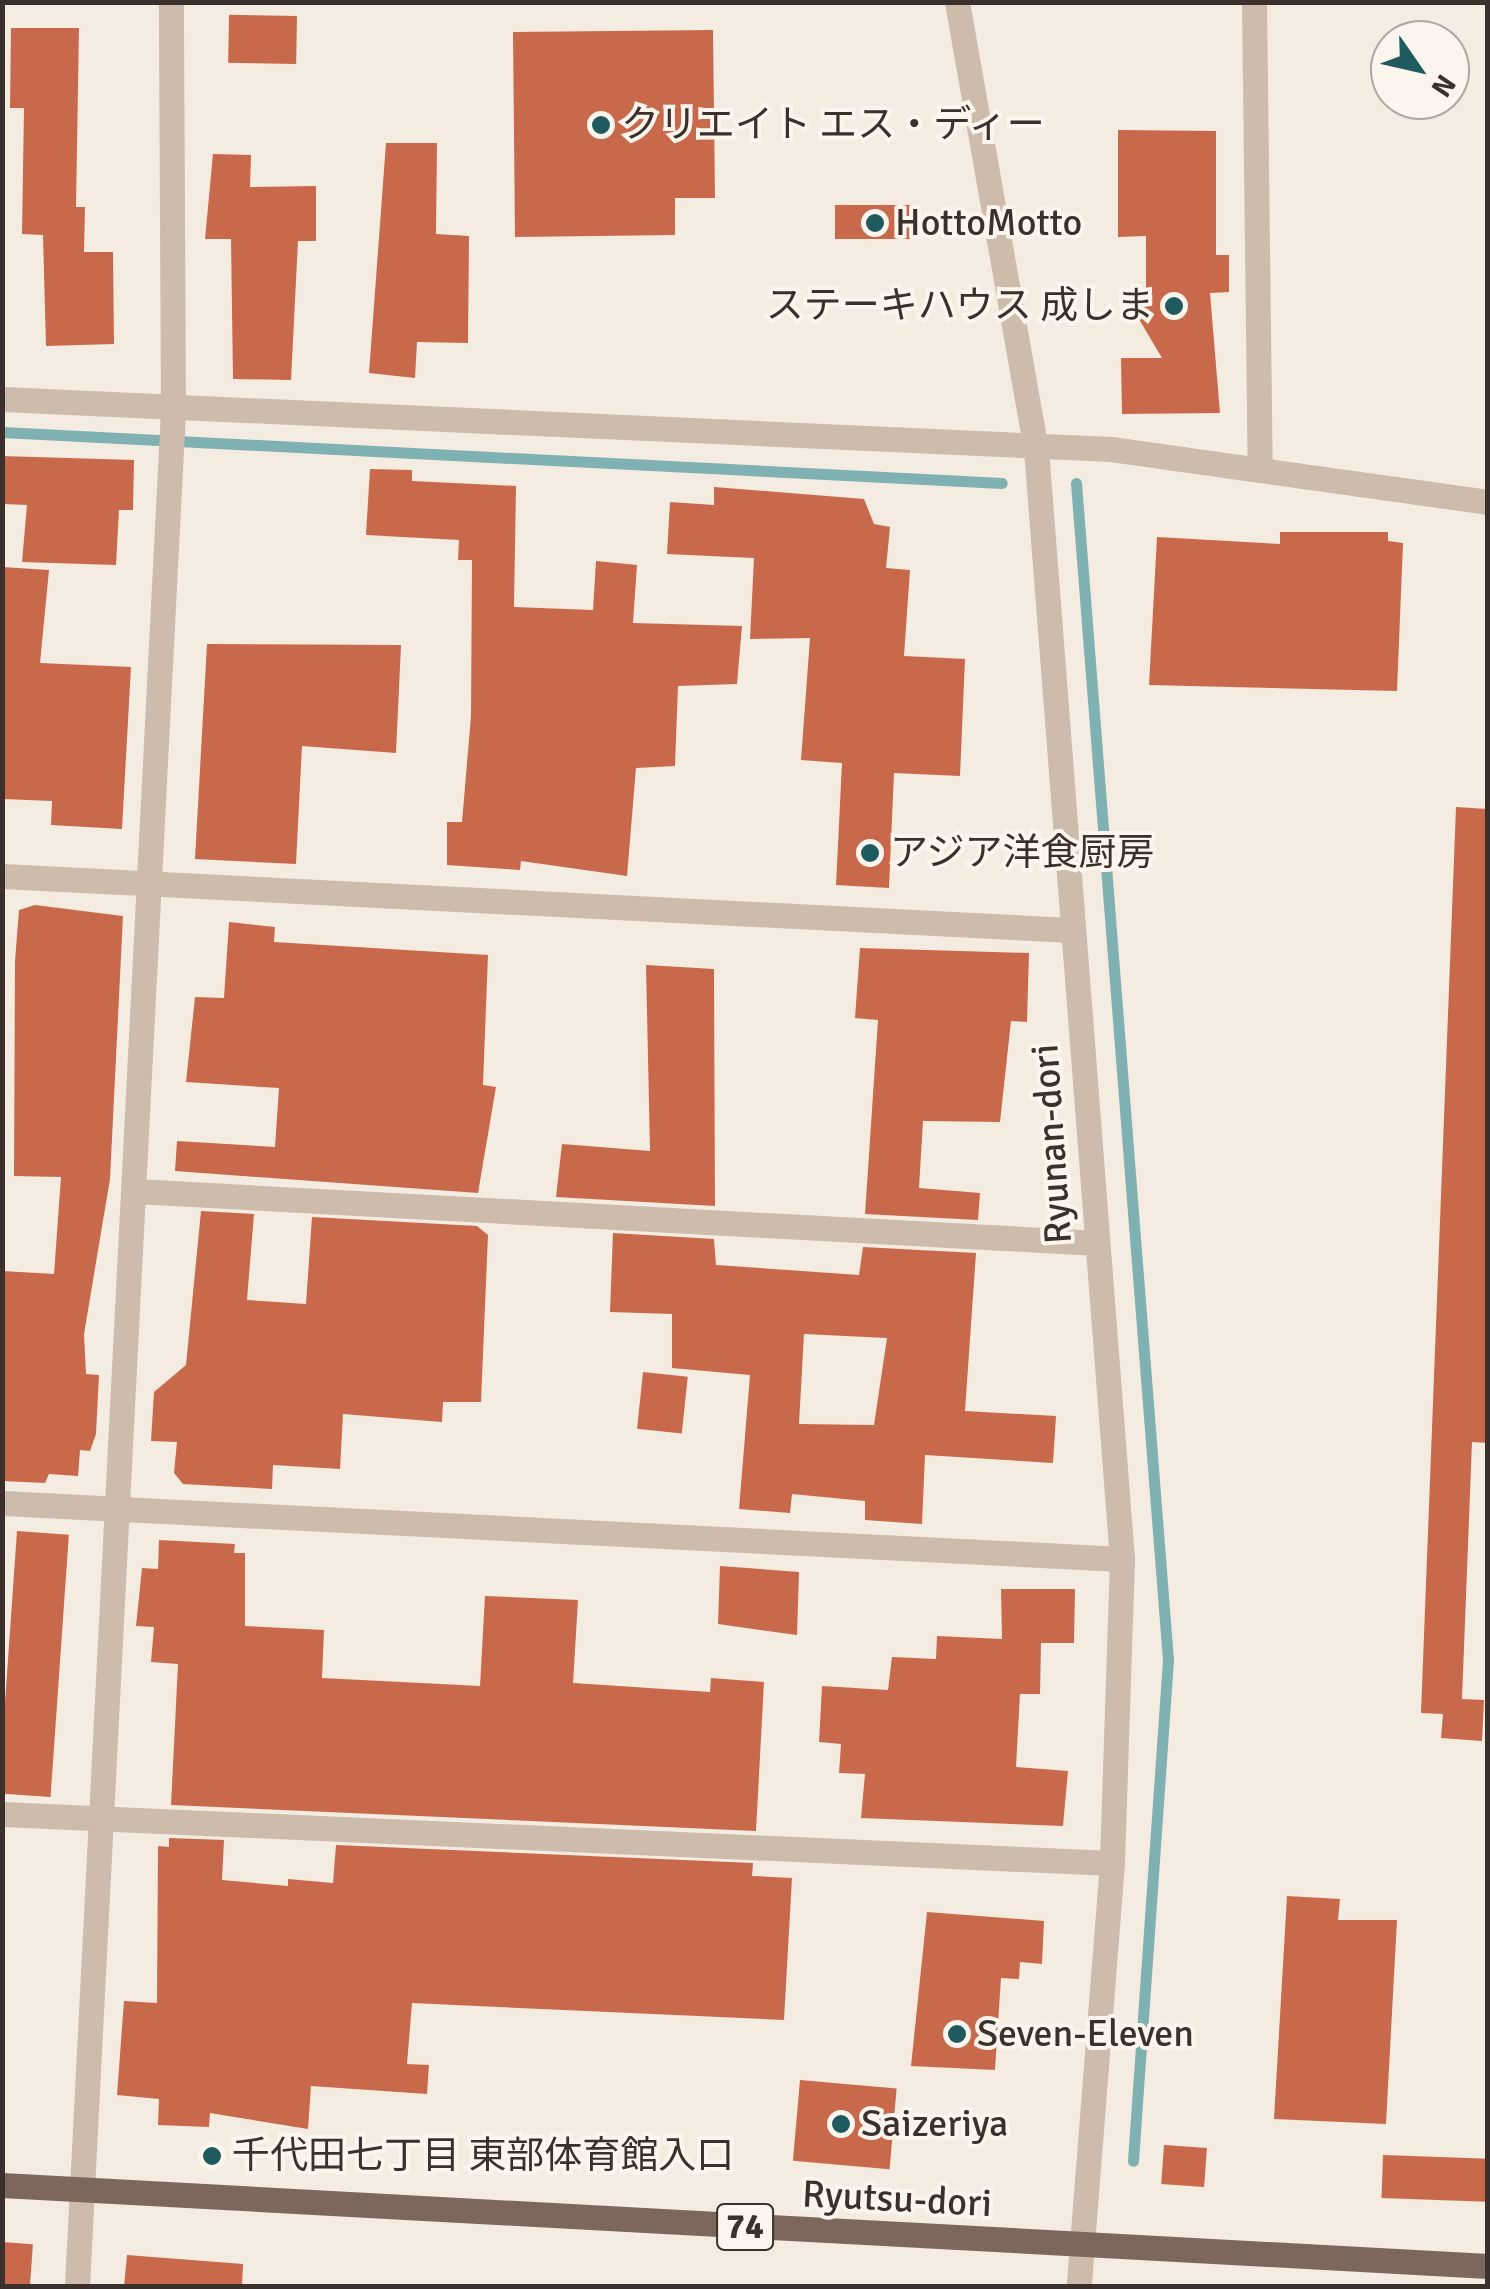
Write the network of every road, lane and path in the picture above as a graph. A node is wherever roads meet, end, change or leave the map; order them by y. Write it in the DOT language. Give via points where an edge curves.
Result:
graph roads {
  1 [pos="171,2"];
  2 [pos="957,2"];
  3 [pos="1254,2"];
  4 [pos="2,400"];
  5 [pos="173,408"];
  6 [pos="1036,449"];
  7 [pos="1260,467"];
  8 [pos="1488,502"];
  9 [pos="2,876"];
  10 [pos="150,883"];
  11 [pos="1073,930"];
  12 [pos="134,1190"];
  13 [pos="1097,1243"];
  14 [pos="2,1503"];
  15 [pos="119,1508"];
  16 [pos="1122,1559"];
  17 [pos="2,1814"];
  18 [pos="102,1818"];
  19 [pos="1112,1863"];
  20 [pos="2,2185"];
  21 [pos="81,2189"];
  22 [pos="1081,2247"];
  23 [pos="1488,2266"];
  24 [pos="77,2286"];
  25 [pos="1079,2286"];
  1 -- 5 [label="street"];
  2 -- 6 [label="street, Ryunan-dori"];
  3 -- 7 [label="street"];
  4 -- 5 [label="street"];
  5 -- 6 [label="street"];
  5 -- 10 [label="street"];
  6 -- 7 [label="street"];
  6 -- 11 [label="street, Ryunan-dori"];
  7 -- 8 [label="street"];
  9 -- 10 [label="street"];
  10 -- 11 [label="street"];
  10 -- 12 [label="street"];
  11 -- 13 [label="street, Ryunan-dori"];
  12 -- 13 [label="street"];
  12 -- 15 [label="street"];
  13 -- 16 [label="street, Ryunan-dori"];
  14 -- 15 [label="street"];
  15 -- 16 [label="street"];
  15 -- 18 [label="street"];
  16 -- 19 [label="street, Ryunan-dori"];
  17 -- 18 [label="street"];
  18 -- 19 [label="street"];
  18 -- 21 [label="street"];
  19 -- 22 [label="street, Ryunan-dori"];
  20 -- 21 [label="main road, Ryutsu-dori / 74"];
  21 -- 22 [label="main road, Ryutsu-dori / 74"];
  21 -- 24 [label="street"];
  22 -- 23 [label="main road, Ryutsu-dori / 74"];
  22 -- 25 [label="street, Ryunan-dori"];
}
